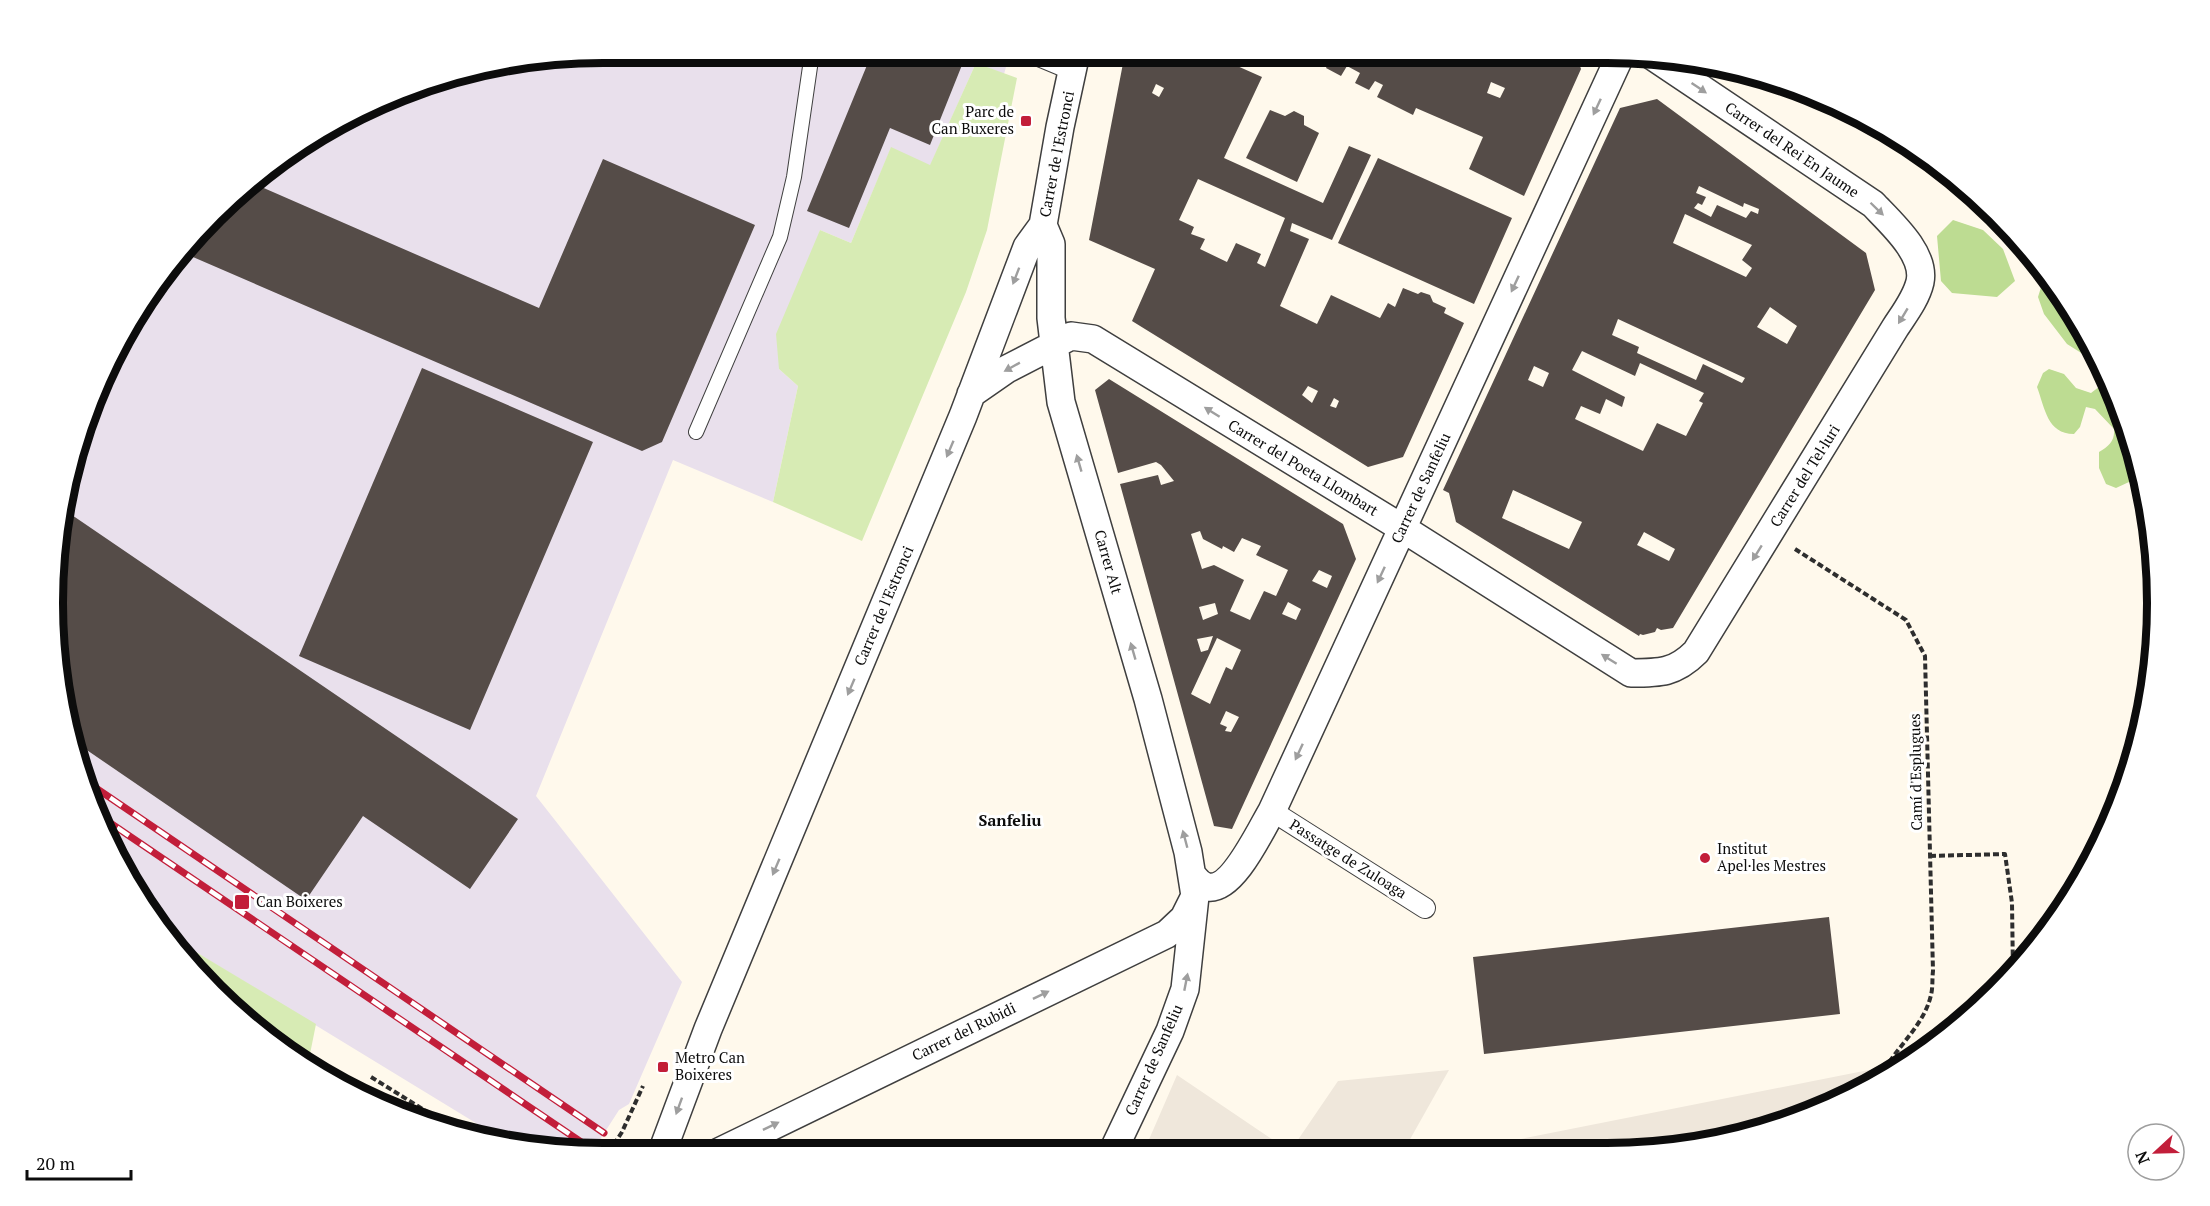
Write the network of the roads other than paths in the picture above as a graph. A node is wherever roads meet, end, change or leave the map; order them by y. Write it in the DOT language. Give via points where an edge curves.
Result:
graph roads {
  1 [pos="811,63"];
  2 [pos="1074,63"];
  3 [pos="1617,63"];
  4 [pos="1669,67"];
  5 [pos="1043,225"];
  6 [pos="1919,262"];
  7 [pos="1055,345"];
  8 [pos="971,394"];
  9 [pos="696,432"];
  10 [pos="1402,528"];
  11 [pos="1664,673"];
  12 [pos="1272,811"];
  13 [pos="1194,886"];
  14 [pos="1425,908"];
  15 [pos="665,1143"];
  16 [pos="737,1143"];
  17 [pos="1117,1143"];
  1 -- 9 [label="lane" via="794,177 780,237"];
  2 -- 5 [label="street, Carrer de l'Estronci"];
  3 -- 10 [label="street, Carrer de Sanfeliu, one-way"];
  4 -- 6 [label="street, Carrer del Rei En Jaume, one-way" via="1873,204 1901,234"];
  5 -- 7 [label="street, Carrer Alt" via="1051,244"];
  5 -- 8 [label="street, Carrer de l'Estronci, one-way" via="1027,247"];
  6 -- 11 [label="street, Carrer del Tel·luri, one-way" via="1920,281 1914,297 1696,652 1685,663"];
  7 -- 8 [label="street, Carrer del Poeta Llombart, one-way" via="1007,369"];
  10 -- 7 [label="street, Carrer del Poeta Llombart, one-way" via="1093,339 1071,336"];
  13 -- 7 [label="street, Carrer Alt, one-way" via="1148,699 1061,402"];
  8 -- 15 [label="street, Carrer de l'Estronci, one-way" via="708,1029"];
  11 -- 10 [label="street, Carrer del Poeta Llombart, one-way" via="1631,673"];
  10 -- 12 [label="street, Carrer de Sanfeliu, one-way"];
  12 -- 13 [label="street, Carrer de Sanfeliu" via="1228,881 1217,886"];
  12 -- 14 [label="street, Passatge de Zuloaga"];
  16 -- 13 [label="street, Carrer del Rubidi, one-way" via="1167,934 1184,918"];
  17 -- 13 [label="street, Carrer de Sanfeliu, one-way" via="1170,1031 1185,989"];
}
